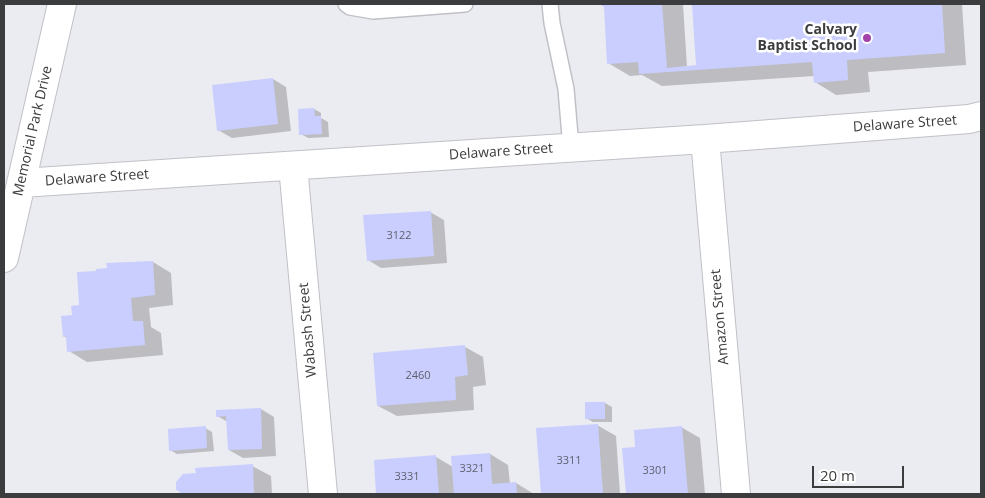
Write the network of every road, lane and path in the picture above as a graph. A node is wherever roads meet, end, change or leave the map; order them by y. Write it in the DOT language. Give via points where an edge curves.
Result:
graph roads {
  1 [pos="62,4"];
  2 [pos="346,4"];
  3 [pos="465,4"];
  4 [pos="550,4"];
  5 [pos="981,116"];
  6 [pos="705,139"];
  7 [pos="571,148"];
  8 [pos="293,166"];
  9 [pos="21,183"];
  10 [pos="4,258"];
  11 [pos="323,494"];
  12 [pos="736,494"];
  1 -- 9 [label="street, Memorial Park Drive"];
  2 -- 3 [label="lane" via="373,11"];
  4 -- 7 [label="lane" via="566,89"];
  5 -- 6 [label="street, Delaware Street"];
  6 -- 7 [label="street, Delaware Street"];
  6 -- 12 [label="street, Amazon Street"];
  7 -- 8 [label="street, Delaware Street"];
  8 -- 9 [label="street, Delaware Street"];
  8 -- 11 [label="street, Wabash Street"];
  9 -- 10 [label="street, Memorial Park Drive"];
}
